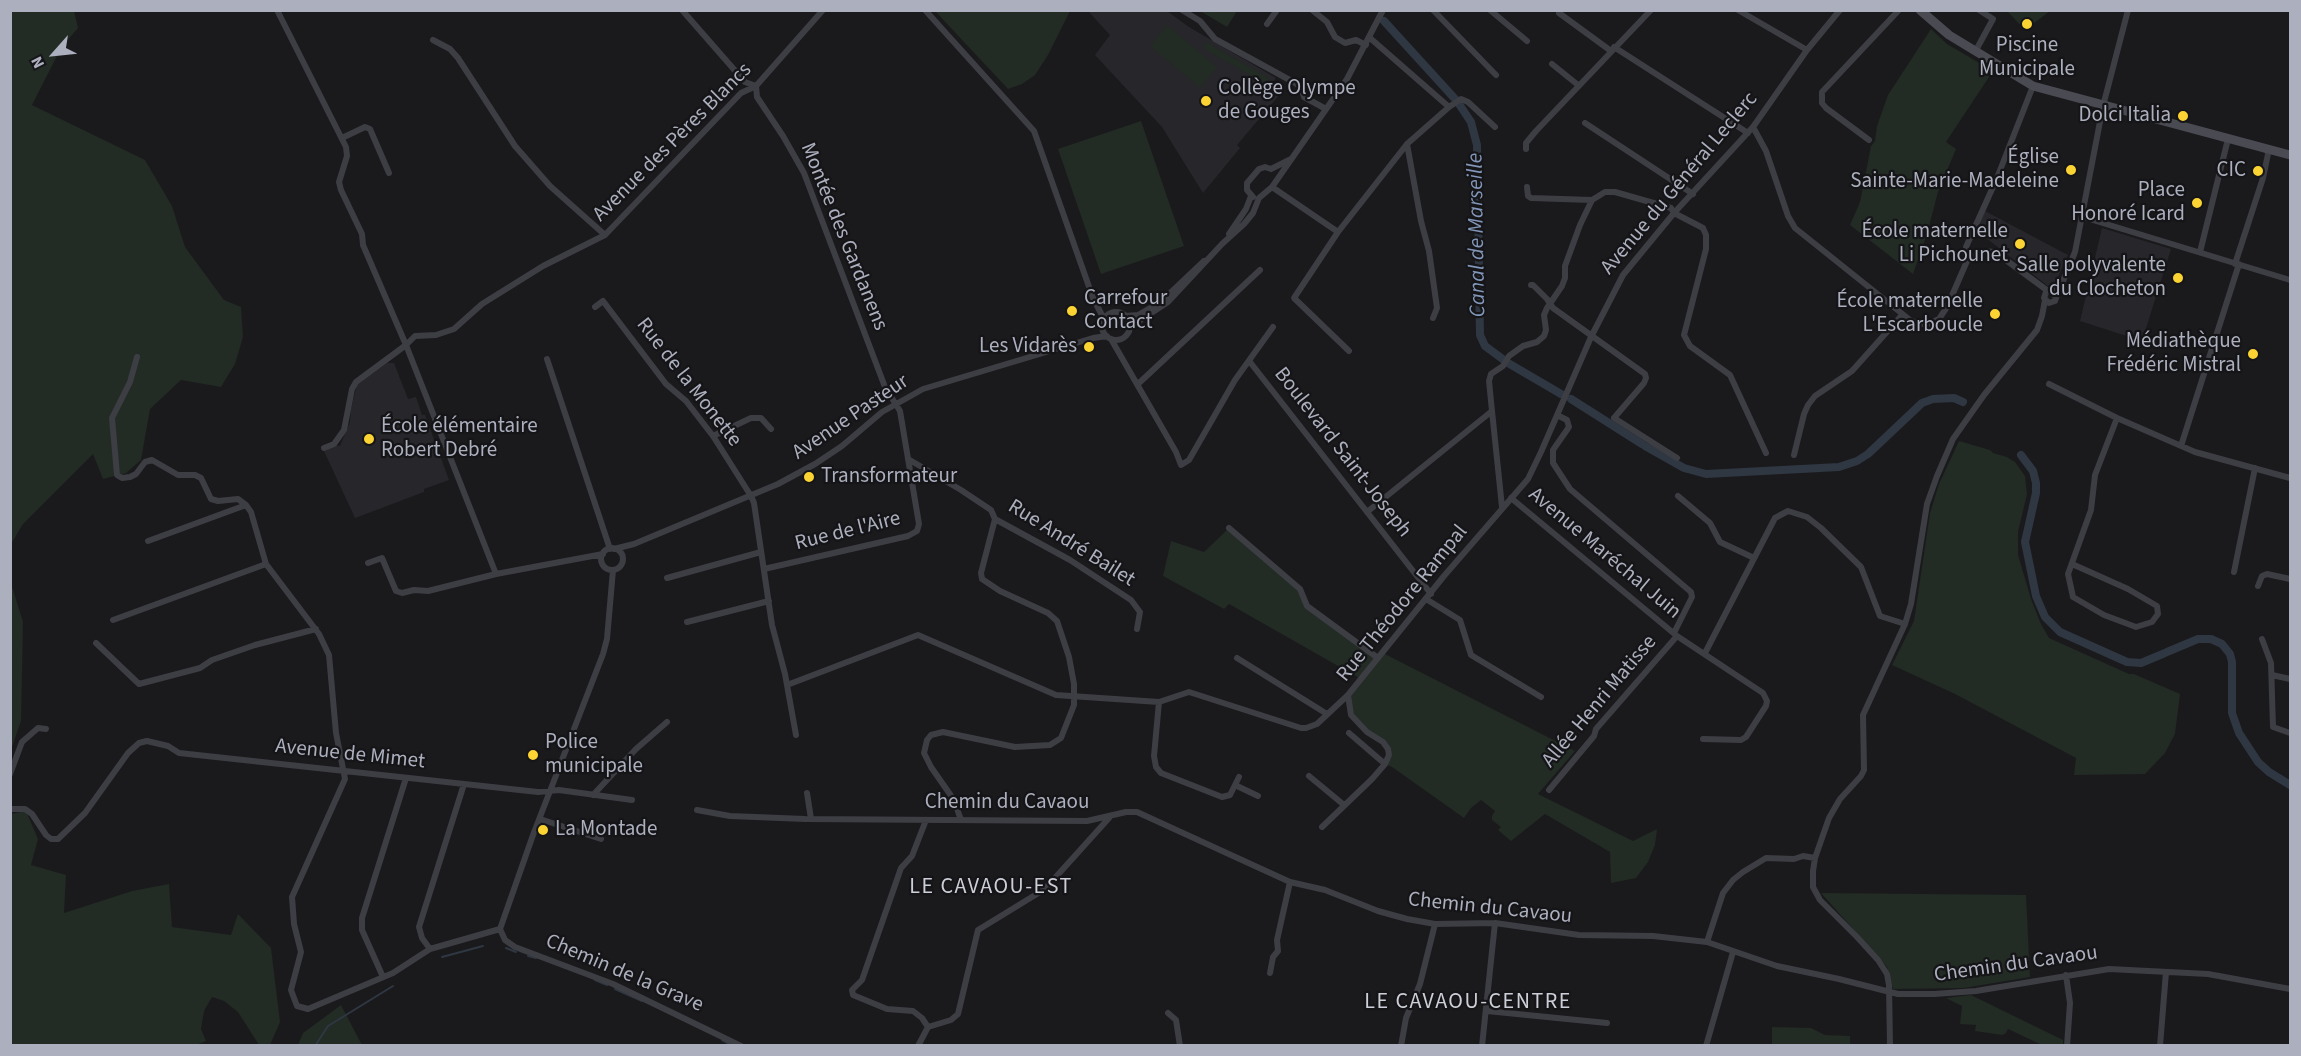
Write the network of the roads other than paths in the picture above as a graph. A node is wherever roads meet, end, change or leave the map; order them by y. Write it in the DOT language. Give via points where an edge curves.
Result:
graph roads {
  1 [pos="277,10"];
  2 [pos="681,10"];
  3 [pos="823,10"];
  4 [pos="926,10"];
  5 [pos="1182,10"];
  6 [pos="1277,10"];
  7 [pos="1312,10"];
  8 [pos="1433,10"];
  9 [pos="1490,10"];
  10 [pos="1651,10"];
  11 [pos="1738,10"];
  12 [pos="1840,10"];
  13 [pos="1899,10"];
  14 [pos="1920,10"];
  15 [pos="1979,10"];
  16 [pos="2128,10"];
  17 [pos="1383,11"];
  18 [pos="1559,13"];
  19 [pos="1267,24"];
  20 [pos="1370,38"];
  21 [pos="433,40"];
  22 [pos="1527,41"];
  23 [pos="1366,45"];
  24 [pos="1613,49"];
  25 [pos="1807,50"];
  26 [pos="1975,52"];
  27 [pos="1552,64"];
  28 [pos="1496,75"];
  29 [pos="1578,85"];
  30 [pos="756,86"];
  31 [pos="2033,87"];
  32 [pos="1451,106"];
  33 [pos="2103,106"];
  34 [pos="1326,109"];
  35 [pos="1585,123"];
  36 [pos="1495,127"];
  37 [pos="1750,130"];
  38 [pos="342,138"];
  39 [pos="2228,139"];
  40 [pos="1869,140"];
  41 [pos="1407,144"];
  42 [pos="1526,149"];
  43 [pos="2267,149"];
  44 [pos="2290,155"];
  45 [pos="1289,160"];
  46 [pos="1271,169"];
  47 [pos="389,173"];
  48 [pos="1273,184"];
  49 [pos="1527,187"];
  50 [pos="1692,194"];
  51 [pos="1251,196"];
  52 [pos="1259,198"];
  53 [pos="1592,200"];
  54 [pos="1674,213"];
  55 [pos="2083,217"];
  56 [pos="1338,232"];
  57 [pos="605,236"];
  58 [pos="1222,244"];
  59 [pos="2200,252"];
  60 [pos="1210,257"];
  61 [pos="1967,261"];
  62 [pos="2237,264"];
  63 [pos="1260,270"];
  64 [pos="2290,280"];
  65 [pos="2063,281"];
  66 [pos="1531,285"];
  67 [pos="2047,294"];
  68 [pos="2054,300"];
  69 [pos="1550,304"];
  70 [pos="595,308"];
  71 [pos="1902,315"];
  72 [pos="1125,316"];
  73 [pos="2043,316"];
  74 [pos="1433,318"];
  75 [pos="1103,323"];
  76 [pos="1130,327"];
  77 [pos="1273,327"];
  78 [pos="1591,337"];
  79 [pos="1093,338"];
  80 [pos="1109,338"];
  81 [pos="1122,339"];
  82 [pos="406,345"];
  83 [pos="1349,351"];
  84 [pos="1120,352"];
  85 [pos="137,357"];
  86 [pos="547,359"];
  87 [pos="1250,362"];
  88 [pos="1138,384"];
  89 [pos="2049,384"];
  90 [pos="896,404"];
  91 [pos="1492,411"];
  92 [pos="1557,415"];
  93 [pos="2116,418"];
  94 [pos="771,429"];
  95 [pos="712,436"];
  96 [pos="2181,446"];
  97 [pos="324,448"];
  98 [pos="1766,453"];
  99 [pos="1794,455"];
  100 [pos="1677,458"];
  101 [pos="908,459"];
  102 [pos="2255,468"];
  103 [pos="2290,478"];
  104 [pos="751,496"];
  105 [pos="1678,496"];
  106 [pos="1511,498"];
  107 [pos="246,505"];
  108 [pos="1502,507"];
  109 [pos="1367,512"];
  110 [pos="995,519"];
  111 [pos="1229,528"];
  112 [pos="147,541"];
  113 [pos="634,544"];
  114 [pos="612,549"];
  115 [pos="761,552"];
  116 [pos="603,554"];
  117 [pos="591,556"];
  118 [pos="623,558"];
  119 [pos="1754,558"];
  120 [pos="368,563"];
  121 [pos="266,564"];
  122 [pos="603,564"];
  123 [pos="2072,564"];
  124 [pos="764,569"];
  125 [pos="613,570"];
  126 [pos="2234,572"];
  127 [pos="496,574"];
  128 [pos="667,578"];
  129 [pos="2290,579"];
  130 [pos="2258,586"];
  131 [pos="1428,596"];
  132 [pos="768,601"];
  133 [pos="113,620"];
  134 [pos="687,622"];
  135 [pos="1905,624"];
  136 [pos="316,629"];
  137 [pos="1137,629"];
  138 [pos="1675,634"];
  139 [pos="2262,639"];
  140 [pos="96,644"];
  141 [pos="1705,653"];
  142 [pos="1237,657"];
  143 [pos="1378,658"];
  144 [pos="2272,675"];
  145 [pos="2290,679"];
  146 [pos="787,685"];
  147 [pos="1348,695"];
  148 [pos="1075,696"];
  149 [pos="1541,697"];
  150 [pos="1159,702"];
  151 [pos="1327,714"];
  152 [pos="667,722"];
  153 [pos="46,729"];
  154 [pos="1348,733"];
  155 [pos="2290,733"];
  156 [pos="796,735"];
  157 [pos="1703,739"];
  158 [pos="1385,764"];
  159 [pos="343,771"];
  160 [pos="10,774"];
  161 [pos="1308,776"];
  162 [pos="1239,777"];
  163 [pos="406,778"];
  164 [pos="464,784"];
  165 [pos="1235,785"];
  166 [pos="551,790"];
  167 [pos="1549,790"];
  168 [pos="807,793"];
  169 [pos="593,795"];
  170 [pos="1258,796"];
  171 [pos="632,800"];
  172 [pos="1344,805"];
  173 [pos="10,809"];
  174 [pos="697,810"];
  175 [pos="1110,817"];
  176 [pos="540,819"];
  177 [pos="811,819"];
  178 [pos="926,820"];
  179 [pos="961,820"];
  180 [pos="1322,827"];
  181 [pos="601,839"];
  182 [pos="1815,858"];
  183 [pos="1290,882"];
  184 [pos="1495,923"];
  185 [pos="1435,924"];
  186 [pos="500,929"];
  187 [pos="1707,942"];
  188 [pos="430,949"];
  189 [pos="1732,952"];
  190 [pos="2166,972"];
  191 [pos="1270,973"];
  192 [pos="2066,975"];
  193 [pos="383,977"];
  194 [pos="2290,989"];
  195 [pos="1889,991"];
  196 [pos="1487,1011"];
  197 [pos="1168,1013"];
  198 [pos="1607,1023"];
  199 [pos="928,1026"];
  200 [pos="741,1046"];
  201 [pos="918,1046"];
  202 [pos="1180,1046"];
  203 [pos="1401,1046"];
  204 [pos="1482,1046"];
  205 [pos="1706,1046"];
  206 [pos="1890,1046"];
  207 [pos="2067,1046"];
  208 [pos="2160,1046"];
  1 -- 38 [label="street"];
  2 -- 30 [label="street" via="745,82"];
  3 -- 30 [label="street, Avenue des Pères Blancs"];
  4 -- 75 [label="street" via="1034,131"];
  5 -- 34 [label="street" via="1200,21 1215,39 1297,84 1304,96"];
  6 -- 19 [label="street"];
  7 -- 23 [label="street" via="1327,22 1335,37 1345,43 1356,40"];
  8 -- 28 [label="street"];
  9 -- 22 [label="street"];
  10 -- 24 [label="street"];
  11 -- 25 [label="street"];
  12 -- 25 [label="street, Avenue du Général Leclerc"];
  13 -- 40 [label="street" via="1822,92 1826,108"];
  14 -- 26 [label="main road" via="1949,36"];
  15 -- 26 [label="street" via="1993,19"];
  16 -- 33 [label="street"];
  17 -- 20 [label="street"];
  18 -- 24 [label="street"];
  20 -- 23 [label="street"];
  20 -- 32 [label="street"];
  21 -- 57 [label="street" via="458,58 515,146 550,186"];
  23 -- 34 [label="street"];
  24 -- 29 [label="street"];
  24 -- 37 [label="street"];
  25 -- 37 [label="street, Avenue du Général Leclerc"];
  26 -- 31 [label="main road"];
  27 -- 29 [label="street"];
  29 -- 42 [label="street" via="1526,143"];
  30 -- 57 [label="street, Avenue des Pères Blancs" via="741,93"];
  30 -- 90 [label="street, Montée des Gardanens" via="757,97 804,173 885,387"];
  31 -- 33 [label="main road"];
  31 -- 61 [label="street" via="1966,247"];
  32 -- 36 [label="street" via="1461,99 1468,102"];
  32 -- 41 [label="street"];
  33 -- 39 [label="main road"];
  33 -- 55 [label="street"];
  34 -- 45 [label="street"];
  35 -- 50 [label="street"];
  37 -- 50 [label="street, Avenue du Général Leclerc"];
  37 -- 71 [label="street" via="1766,151 1795,228"];
  38 -- 47 [label="street" via="365,127 370,129"];
  38 -- 82 [label="street" via="347,156 339,182 341,190"];
  39 -- 43 [label="main road"];
  39 -- 59 [label="street"];
  41 -- 56 [label="street"];
  41 -- 74 [label="street" via="1429,251 1437,308"];
  43 -- 44 [label="main road"];
  43 -- 62 [label="street" via="2263,178"];
  45 -- 46 [label="street"];
  45 -- 48 [label="street"];
  46 -- 48 [label="street"];
  46 -- 51 [label="street" via="1262,168 1252,176 1247,187"];
  48 -- 52 [label="street"];
  48 -- 56 [label="street"];
  49 -- 53 [label="street" via="1531,198"];
  50 -- 54 [label="street, Avenue du Général Leclerc"];
  51 -- 52 [label="street"];
  51 -- 58 [label="street"];
  52 -- 58 [label="street" via="1253,213"];
  53 -- 54 [label="street" via="1605,192 1615,192 1671,208"];
  53 -- 69 [label="street" via="1570,252 1562,286"];
  54 -- 78 [label="street, Avenue du Général Leclerc" via="1623,275"];
  54 -- 98 [label="street" via="1703,228 1707,242 1684,335 1686,341 1730,375"];
  55 -- 59 [label="street"];
  55 -- 65 [label="street"];
  56 -- 83 [label="street" via="1294,298"];
  57 -- 82 [label="street, Avenue des Pères Blancs" via="543,266 482,304 454,329 415,336"];
  58 -- 60 [label="street"];
  59 -- 62 [label="street"];
  60 -- 72 [label="street" via="1158,302 1138,315"];
  60 -- 76 [label="street" via="1168,302"];
  61 -- 67 [label="street" via="1978,252 1991,251"];
  61 -- 71 [label="street" via="1939,319 1919,324"];
  62 -- 64 [label="street"];
  62 -- 96 [label="street"];
  63 -- 88 [label="street"];
  65 -- 67 [label="street"];
  65 -- 68 [label="street"];
  66 -- 69 [label="street"];
  67 -- 68 [label="street"];
  67 -- 68 [label="street"];
  67 -- 73 [label="street"];
  68 -- 73 [label="street"];
  69 -- 78 [label="street"];
  69 -- 91 [label="street" via="1544,315 1544,336 1509,356 1491,374"];
  70 -- 95 [label="street, Rue de la Monette" via="603,301 666,384 686,401"];
  71 -- 99 [label="street" via="1852,371 1808,405"];
  72 -- 75 [label="street" via="1111,313"];
  72 -- 76 [label="street"];
  73 -- 135 [label="street" via="2037,330 1983,395 1949,448 1927,504"];
  75 -- 79 [label="street"];
  75 -- 80 [label="street"];
  76 -- 81 [label="street"];
  77 -- 87 [label="street"];
  78 -- 92 [label="street, Avenue du Général Leclerc"];
  78 -- 100 [label="street" via="1645,374 1644,383 1614,418"];
  79 -- 80 [label="street, Avenue Pasteur"];
  79 -- 90 [label="street, Avenue Pasteur" via="933,384"];
  80 -- 81 [label="street"];
  80 -- 84 [label="street"];
  81 -- 84 [label="street"];
  82 -- 97 [label="street, Avenue des Pères Blancs" via="356,382 344,430 334,444"];
  82 -- 127 [label="street"];
  84 -- 88 [label="street"];
  85 -- 107 [label="street" via="130,382 112,418 117,475 130,477 152,460 178,475 201,478 211,499 238,499"];
  86 -- 114 [label="street"];
  87 -- 88 [label="street" via="1235,380 1189,460 1181,465"];
  87 -- 109 [label="street, Boulevard Saint-Joseph"];
  89 -- 93 [label="street"];
  90 -- 101 [label="street, Rue de l'Aire"];
  90 -- 104 [label="street, Avenue Pasteur" via="815,464"];
  91 -- 108 [label="street"];
  91 -- 109 [label="street"];
  92 -- 106 [label="street" via="1528,479"];
  92 -- 138 [label="street, Allée Henri Matisse" via="1567,420 1569,427 1553,450 1553,463 1570,489 1691,592"];
  93 -- 96 [label="street"];
  93 -- 123 [label="street" via="2095,475 2091,510"];
  94 -- 95 [label="street" via="761,418 751,418"];
  95 -- 104 [label="street, Rue de la Monette"];
  96 -- 102 [label="street"];
  101 -- 110 [label="street, Rue André Bailet" via="991,510"];
  101 -- 124 [label="street, Rue de l'Aire" via="917,531"];
  102 -- 103 [label="street"];
  102 -- 126 [label="street"];
  104 -- 113 [label="street, Avenue Pasteur"];
  104 -- 115 [label="street"];
  105 -- 119 [label="street" via="1710,523 1720,542"];
  106 -- 108 [label="street"];
  106 -- 138 [label="street, Avenue Maréchal Juin"];
  107 -- 112 [label="street"];
  107 -- 121 [label="street"];
  108 -- 131 [label="street, Rue Théodore Rampal"];
  109 -- 131 [label="street, Boulevard Saint-Joseph"];
  110 -- 137 [label="street, Rue André Bailet" via="1070,560 1131,600 1140,612"];
  110 -- 148 [label="street" via="982,579 1057,621 1070,657"];
  111 -- 143 [label="street" via="1300,589 1307,606"];
  113 -- 114 [label="street, Avenue Pasteur"];
  113 -- 118 [label="street, Avenue Pasteur"];
  114 -- 116 [label="street"];
  114 -- 118 [label="street"];
  115 -- 124 [label="street"];
  115 -- 128 [label="street"];
  116 -- 117 [label="street"];
  116 -- 122 [label="street"];
  117 -- 122 [label="street"];
  117 -- 127 [label="street"];
  118 -- 125 [label="street"];
  119 -- 135 [label="street" via="1775,518 1788,512 1807,517 1861,567 1880,616"];
  119 -- 141 [label="street"];
  120 -- 127 [label="street" via="382,558 398,592 428,591"];
  121 -- 133 [label="street"];
  121 -- 136 [label="street"];
  122 -- 125 [label="street"];
  123 -- 123 [label="street" via="2068,574 2076,600 2136,627 2152,622 2158,614 2157,606 2128,589"];
  124 -- 132 [label="street"];
  125 -- 166 [label="street" via="605,647"];
  129 -- 130 [label="street" via="2267,574"];
  131 -- 143 [label="street, Rue Théodore Rampal"];
  131 -- 149 [label="street" via="1460,620 1471,655"];
  132 -- 134 [label="street"];
  132 -- 146 [label="street"];
  135 -- 182 [label="street" via="1863,715 1864,770 1836,806"];
  136 -- 140 [label="street" via="139,684"];
  136 -- 159 [label="street" via="329,655"];
  138 -- 141 [label="street, Avenue Maréchal Juin"];
  138 -- 167 [label="street, Allée Henri Matisse"];
  139 -- 144 [label="street"];
  141 -- 157 [label="street, Avenue Maréchal Juin" via="1763,693 1767,701 1741,740"];
  142 -- 151 [label="street"];
  143 -- 147 [label="street, Rue Théodore Rampal"];
  144 -- 145 [label="street"];
  144 -- 155 [label="street" via="2273,727"];
  146 -- 148 [label="street" via="918,635 1056,695"];
  146 -- 156 [label="street"];
  147 -- 151 [label="street"];
  147 -- 158 [label="street, Rue Théodore Rampal" via="1351,716 1388,748"];
  148 -- 150 [label="street"];
  148 -- 179 [label="street" via="1061,738 1050,745 1015,747 943,732 931,735 924,753 954,800"];
  150 -- 151 [label="street" via="1188,692 1306,728"];
  150 -- 165 [label="street" via="1154,756 1161,773 1222,797 1230,795"];
  152 -- 169 [label="street"];
  153 -- 160 [label="street" via="38,728 22,742"];
  154 -- 158 [label="street"];
  158 -- 172 [label="street"];
  159 -- 163 [label="street, Avenue de Mimet"];
  159 -- 173 [label="street, Avenue de Mimet" via="179,753 147,741 128,753 85,813 58,839 51,839 25,809"];
  159 -- 193 [label="street" via="345,779 292,897 292,918 302,952 291,990 297,1005 304,1009"];
  161 -- 172 [label="street"];
  162 -- 165 [label="street"];
  163 -- 164 [label="street, Avenue de Mimet"];
  163 -- 193 [label="street" via="362,918 362,930"];
  164 -- 166 [label="street, Avenue de Mimet"];
  164 -- 188 [label="street" via="419,927"];
  165 -- 170 [label="street"];
  166 -- 169 [label="street"];
  166 -- 176 [label="street"];
  168 -- 177 [label="street"];
  169 -- 171 [label="street"];
  172 -- 180 [label="street"];
  174 -- 177 [label="street, Chemin du Cavaou" via="730,816"];
  175 -- 179 [label="street, Chemin du Cavaou" via="1088,821"];
  175 -- 183 [label="street, Chemin du Cavaou" via="1137,812"];
  175 -- 199 [label="street" via="1045,889 978,930 958,1014"];
  176 -- 181 [label="street"];
  176 -- 186 [label="street"];
  177 -- 178 [label="street, Chemin du Cavaou"];
  178 -- 179 [label="street, Chemin du Cavaou"];
  178 -- 199 [label="street" via="912,856 901,868 862,980 852,990 853,995 887,1009 913,1011"];
  182 -- 187 [label="street" via="1766,858 1743,872 1723,893"];
  182 -- 195 [label="street" via="1814,887 1820,900 1878,960 1888,979"];
  183 -- 185 [label="street, Chemin du Cavaou" via="1325,890 1378,911"];
  183 -- 191 [label="street" via="1278,951"];
  184 -- 185 [label="street, Chemin du Cavaou"];
  184 -- 187 [label="street, Chemin du Cavaou" via="1579,936 1653,936"];
  184 -- 196 [label="street"];
  185 -- 203 [label="street"];
  186 -- 188 [label="street"];
  186 -- 200 [label="street, Chemin de la Grave" via="505,940 515,946 613,984"];
  187 -- 189 [label="street, Chemin du Cavaou"];
  188 -- 193 [label="street"];
  189 -- 195 [label="street, Chemin du Cavaou"];
  189 -- 205 [label="street"];
  190 -- 192 [label="street, Chemin du Cavaou" via="2109,969"];
  190 -- 194 [label="street, Chemin du Cavaou" via="2208,974"];
  190 -- 208 [label="street"];
  192 -- 195 [label="street, Chemin du Cavaou" via="1976,991"];
  192 -- 207 [label="street" via="2070,1003"];
  195 -- 206 [label="street"];
  196 -- 198 [label="street"];
  196 -- 204 [label="street"];
  197 -- 202 [label="street" via="1176,1020"];
  199 -- 201 [label="street"];
}
